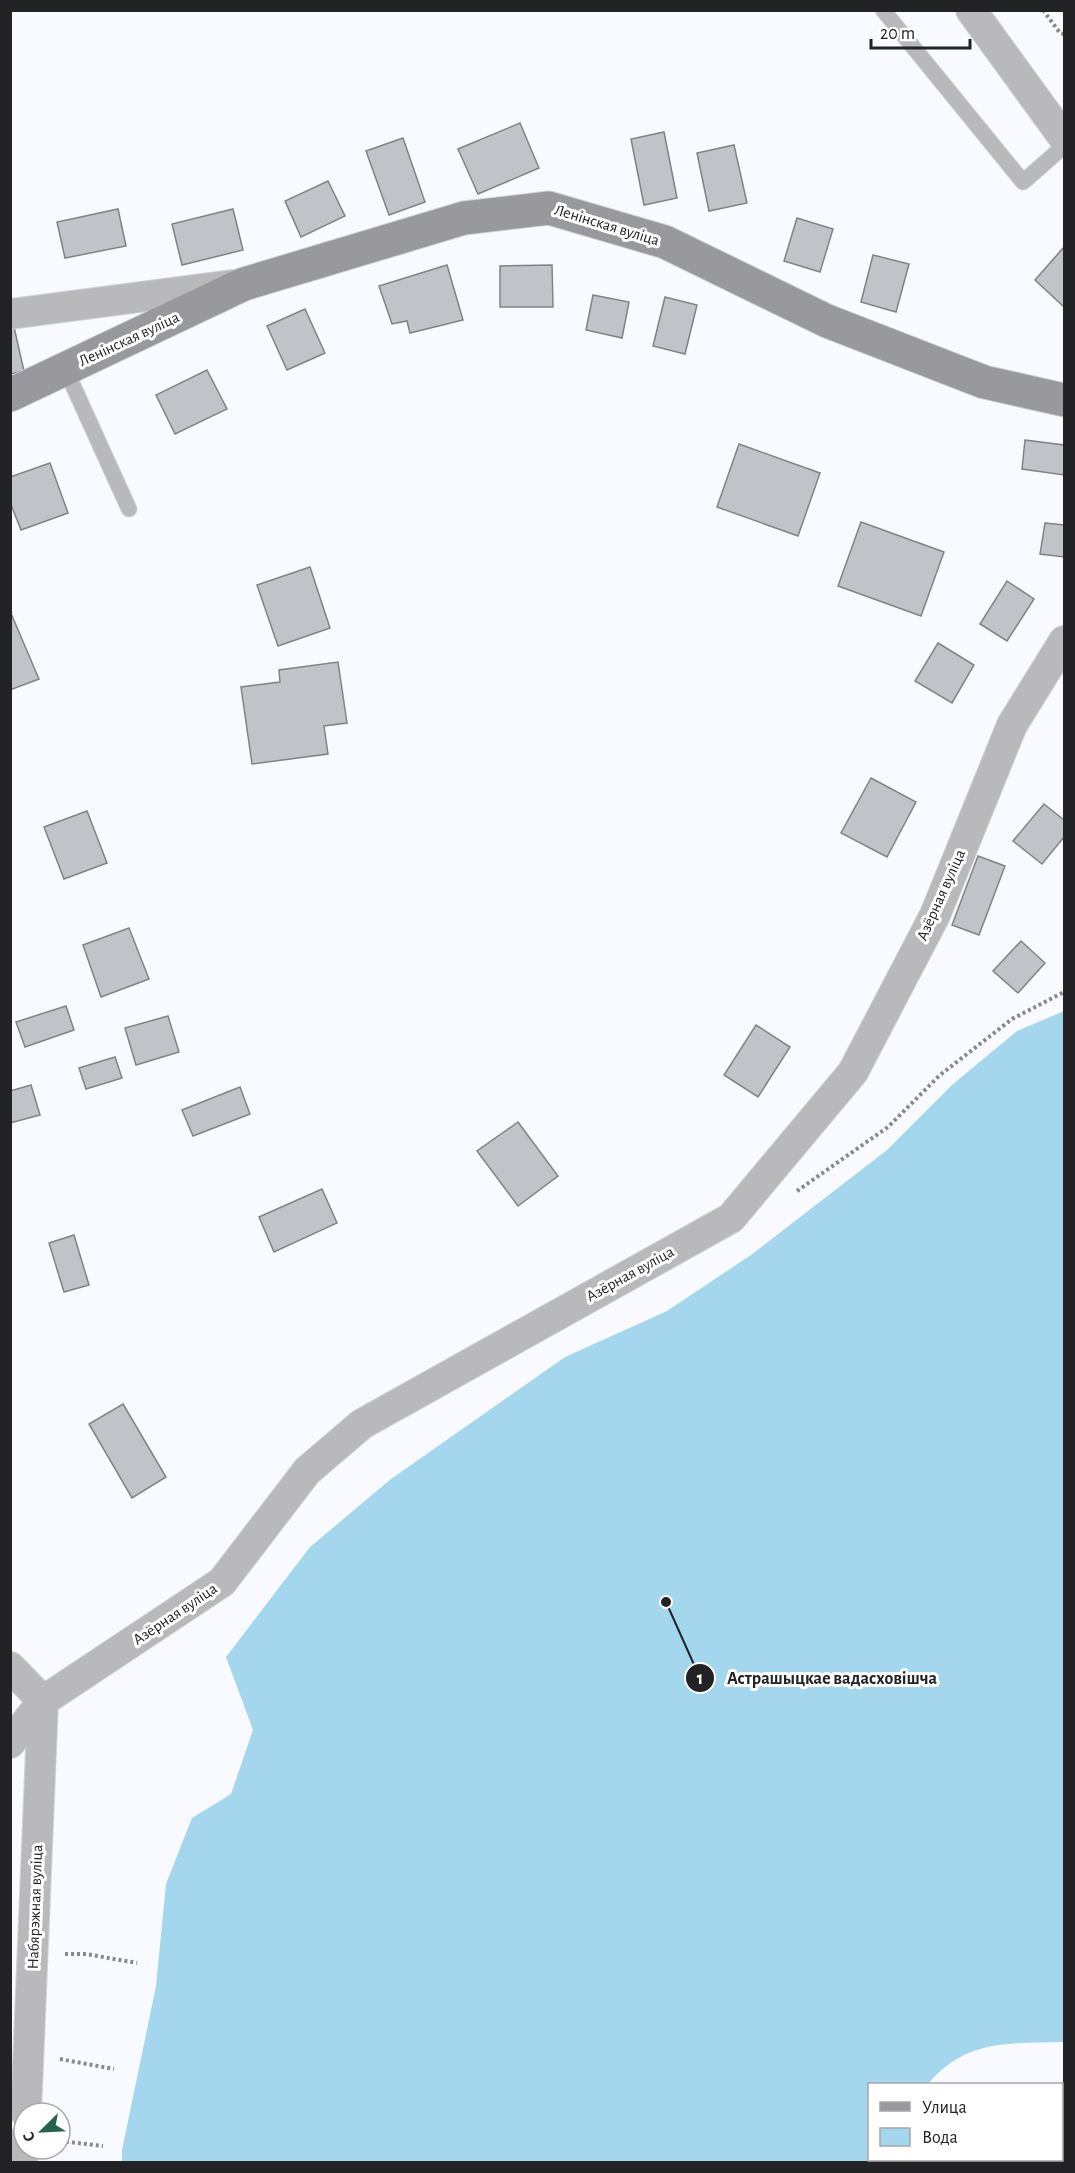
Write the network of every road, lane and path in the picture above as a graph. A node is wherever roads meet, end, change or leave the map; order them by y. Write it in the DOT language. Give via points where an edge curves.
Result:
graph roads {
  1 [pos="883,10"];
  2 [pos="971,10"];
  3 [pos="1043,10"];
  4 [pos="1065,34"];
  5 [pos="1065,138"];
  6 [pos="1065,146"];
  7 [pos="244,284"];
  8 [pos="10,314"];
  9 [pos="66,368"];
  10 [pos="10,395"];
  11 [pos="1065,400"];
  12 [pos="129,509"];
  13 [pos="1065,641"];
  14 [pos="1065,992"];
  15 [pos="796,1193"];
  16 [pos="10,1667"];
  17 [pos="43,1701"];
  18 [pos="10,1743"];
  19 [pos="34,1955"];
  20 [pos="137,1963"];
  21 [pos="29,2054"];
  22 [pos="114,2069"];
  23 [pos="27,2101"];
  24 [pos="72,2142"];
  25 [pos="103,2146"];
  1 -- 6 [label="lane" via="1023,182"];
  2 -- 5 [label="street"];
  3 -- 4 [label="path" via="1060,33"];
  7 -- 8 [label="street"];
  7 -- 9 [label="street, Ленінская вуліца"];
  7 -- 11 [label="street, Ленінская вуліца" via="464,218 549,208 665,242 827,321 984,382"];
  9 -- 10 [label="street, Ленінская вуліца"];
  9 -- 12 [label="lane"];
  13 -- 17 [label="street, Азёрная вуліца" via="1012,725 935,915 853,1072 731,1218 362,1424 307,1471 222,1582"];
  14 -- 15 [label="path" via="1012,1019 940,1075 888,1126"];
  16 -- 17 [label="street"];
  17 -- 18 [label="street, Азёрная вуліца"];
  17 -- 19 [label="street, Набярэжная вуліца"];
  19 -- 20 [label="path" via="86,1954"];
  19 -- 21 [label="street, Набярэжная вуліца"];
  21 -- 22 [label="path"];
  21 -- 23 [label="street, Набярэжная вуліца"];
  24 -- 25 [label="path"];
}
